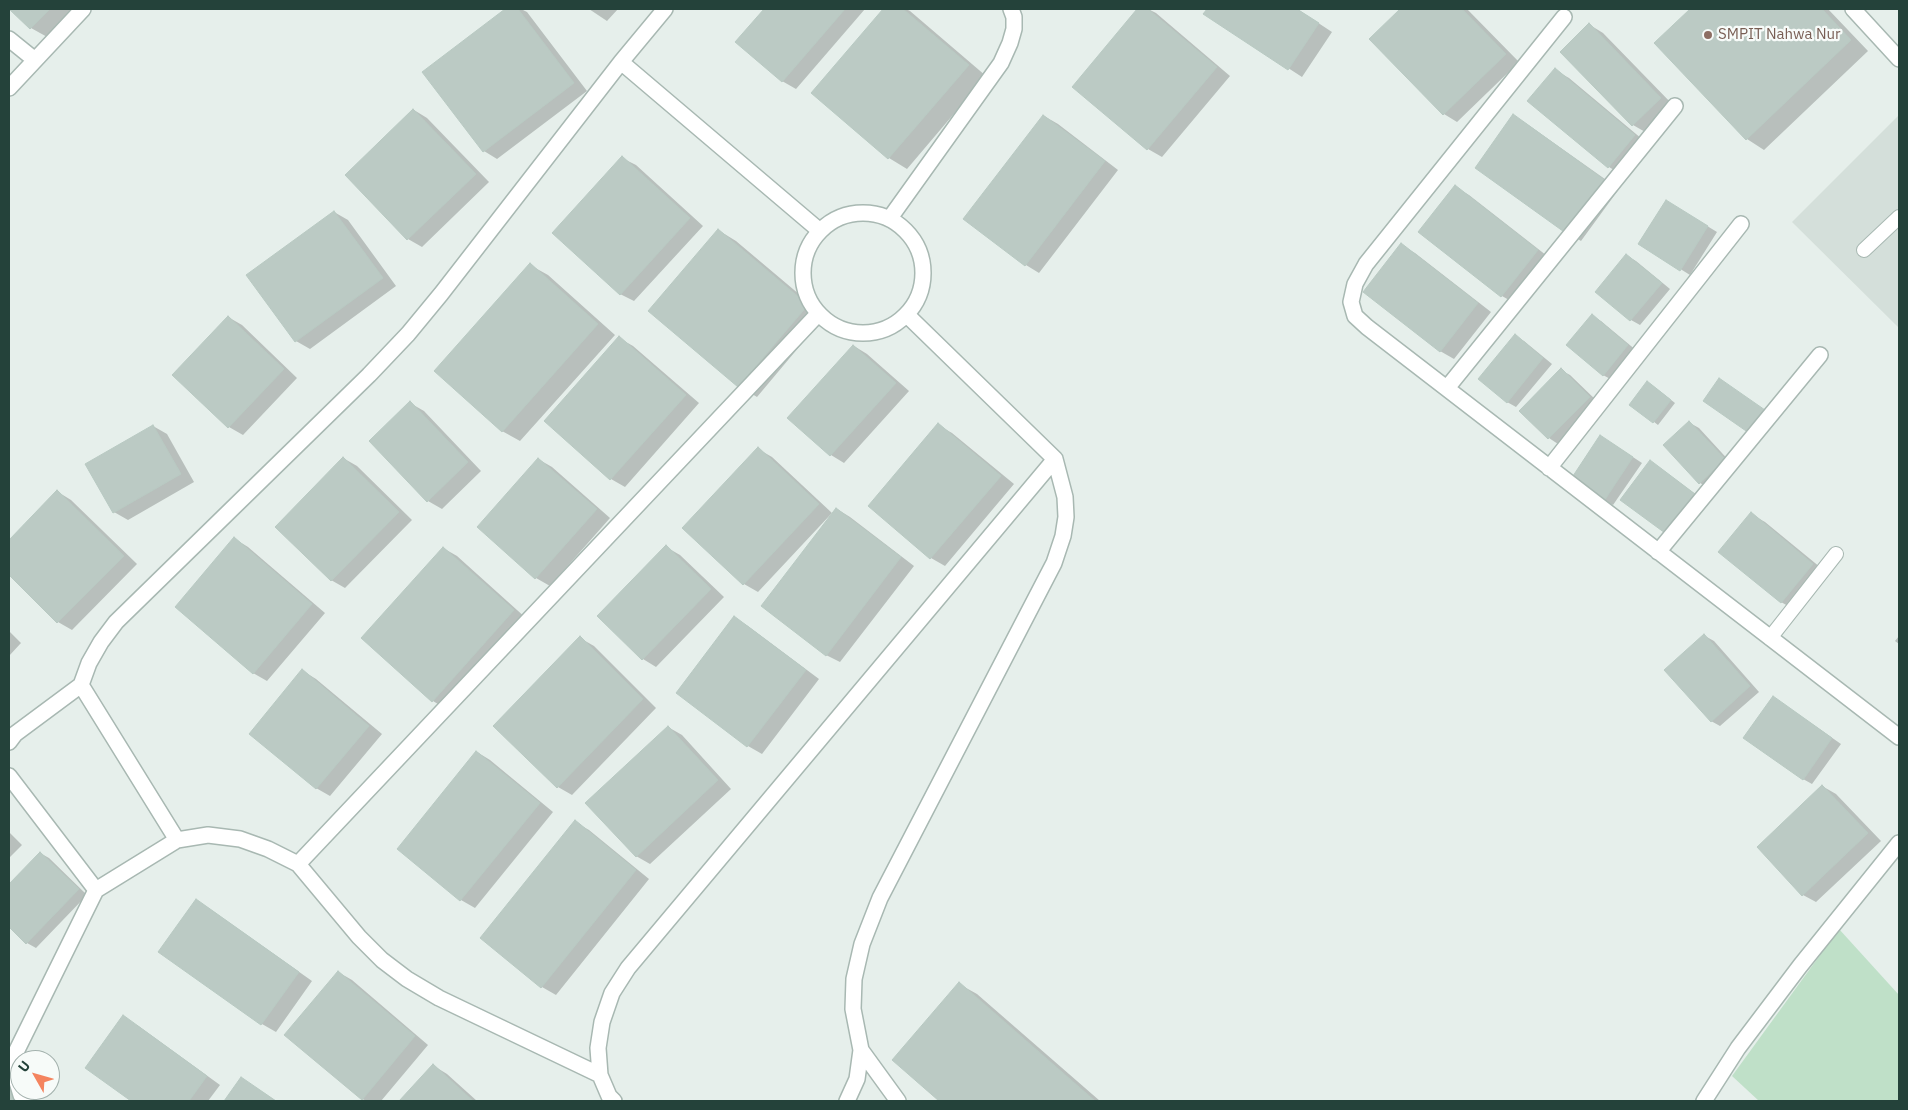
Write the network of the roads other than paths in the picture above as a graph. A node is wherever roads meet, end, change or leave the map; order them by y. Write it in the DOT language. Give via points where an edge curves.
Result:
graph roads {
  1 [pos="83,9"];
  2 [pos="666,9"];
  3 [pos="1010,9"];
  4 [pos="1852,9"];
  5 [pos="1564,17"];
  6 [pos="9,39"];
  7 [pos="1899,59"];
  8 [pos="35,60"];
  9 [pos="621,62"];
  10 [pos="9,88"];
  11 [pos="1675,106"];
  12 [pos="1899,217"];
  13 [pos="890,218"];
  14 [pos="1741,224"];
  15 [pos="820,231"];
  16 [pos="1864,250"];
  17 [pos="818,314"];
  18 [pos="906,315"];
  19 [pos="1820,355"];
  20 [pos="1447,388"];
  21 [pos="1055,459"];
  22 [pos="1549,468"];
  23 [pos="1658,552"];
  24 [pos="1836,554"];
  25 [pos="1770,638"];
  26 [pos="81,685"];
  27 [pos="1899,737"];
  28 [pos="9,742"];
  29 [pos="9,776"];
  30 [pos="177,840"];
  31 [pos="1899,843"];
  32 [pos="298,864"];
  33 [pos="96,890"];
  34 [pos="861,1050"];
  35 [pos="600,1075"];
  36 [pos="26,1101"];
  37 [pos="614,1101"];
  38 [pos="847,1101"];
  39 [pos="898,1101"];
  40 [pos="1704,1101"];
  1 -- 8 [label="street"];
  2 -- 9 [label="street"];
  3 -- 13 [label="street" via="1014,29 1001,62"];
  4 -- 7 [label="street"];
  5 -- 20 [label="street" via="1366,264 1355,284 1351,302 1355,316"];
  6 -- 8 [label="street"];
  8 -- 10 [label="street"];
  9 -- 15 [label="street"];
  9 -- 26 [label="street" via="408,334 369,376 116,622 89,663"];
  11 -- 20 [label="street"];
  12 -- 16 [label="lane"];
  13 -- 15 [label="street" via="865,212 840,216"];
  13 -- 18 [label="street" via="908,231 920,251 924,274 919,296"];
  14 -- 22 [label="street"];
  15 -- 17 [label="street" via="807,250 802,272 806,294"];
  17 -- 18 [label="street" via="838,328 862,334 886,329"];
  17 -- 32 [label="street"];
  18 -- 21 [label="street"];
  19 -- 23 [label="street"];
  20 -- 22 [label="street"];
  21 -- 34 [label="street" via="1065,497 1066,517 1054,562 880,898 862,944 854,979 853,1009"];
  21 -- 35 [label="street" via="628,968 612,994 602,1022 598,1048"];
  22 -- 23 [label="street"];
  23 -- 25 [label="street"];
  24 -- 25 [label="lane"];
  25 -- 27 [label="street"];
  26 -- 28 [label="street" via="15,734"];
  26 -- 30 [label="street"];
  29 -- 33 [label="street"];
  30 -- 32 [label="street" via="208,835 240,839"];
  30 -- 33 [label="street"];
  31 -- 40 [label="street" via="1738,1048"];
  32 -- 35 [label="street" via="359,937 407,979 438,998"];
  33 -- 36 [label="street" via="17,1050 14,1076"];
  34 -- 38 [label="street" via="857,1079"];
  34 -- 39 [label="street"];
  35 -- 37 [label="street"];
}
